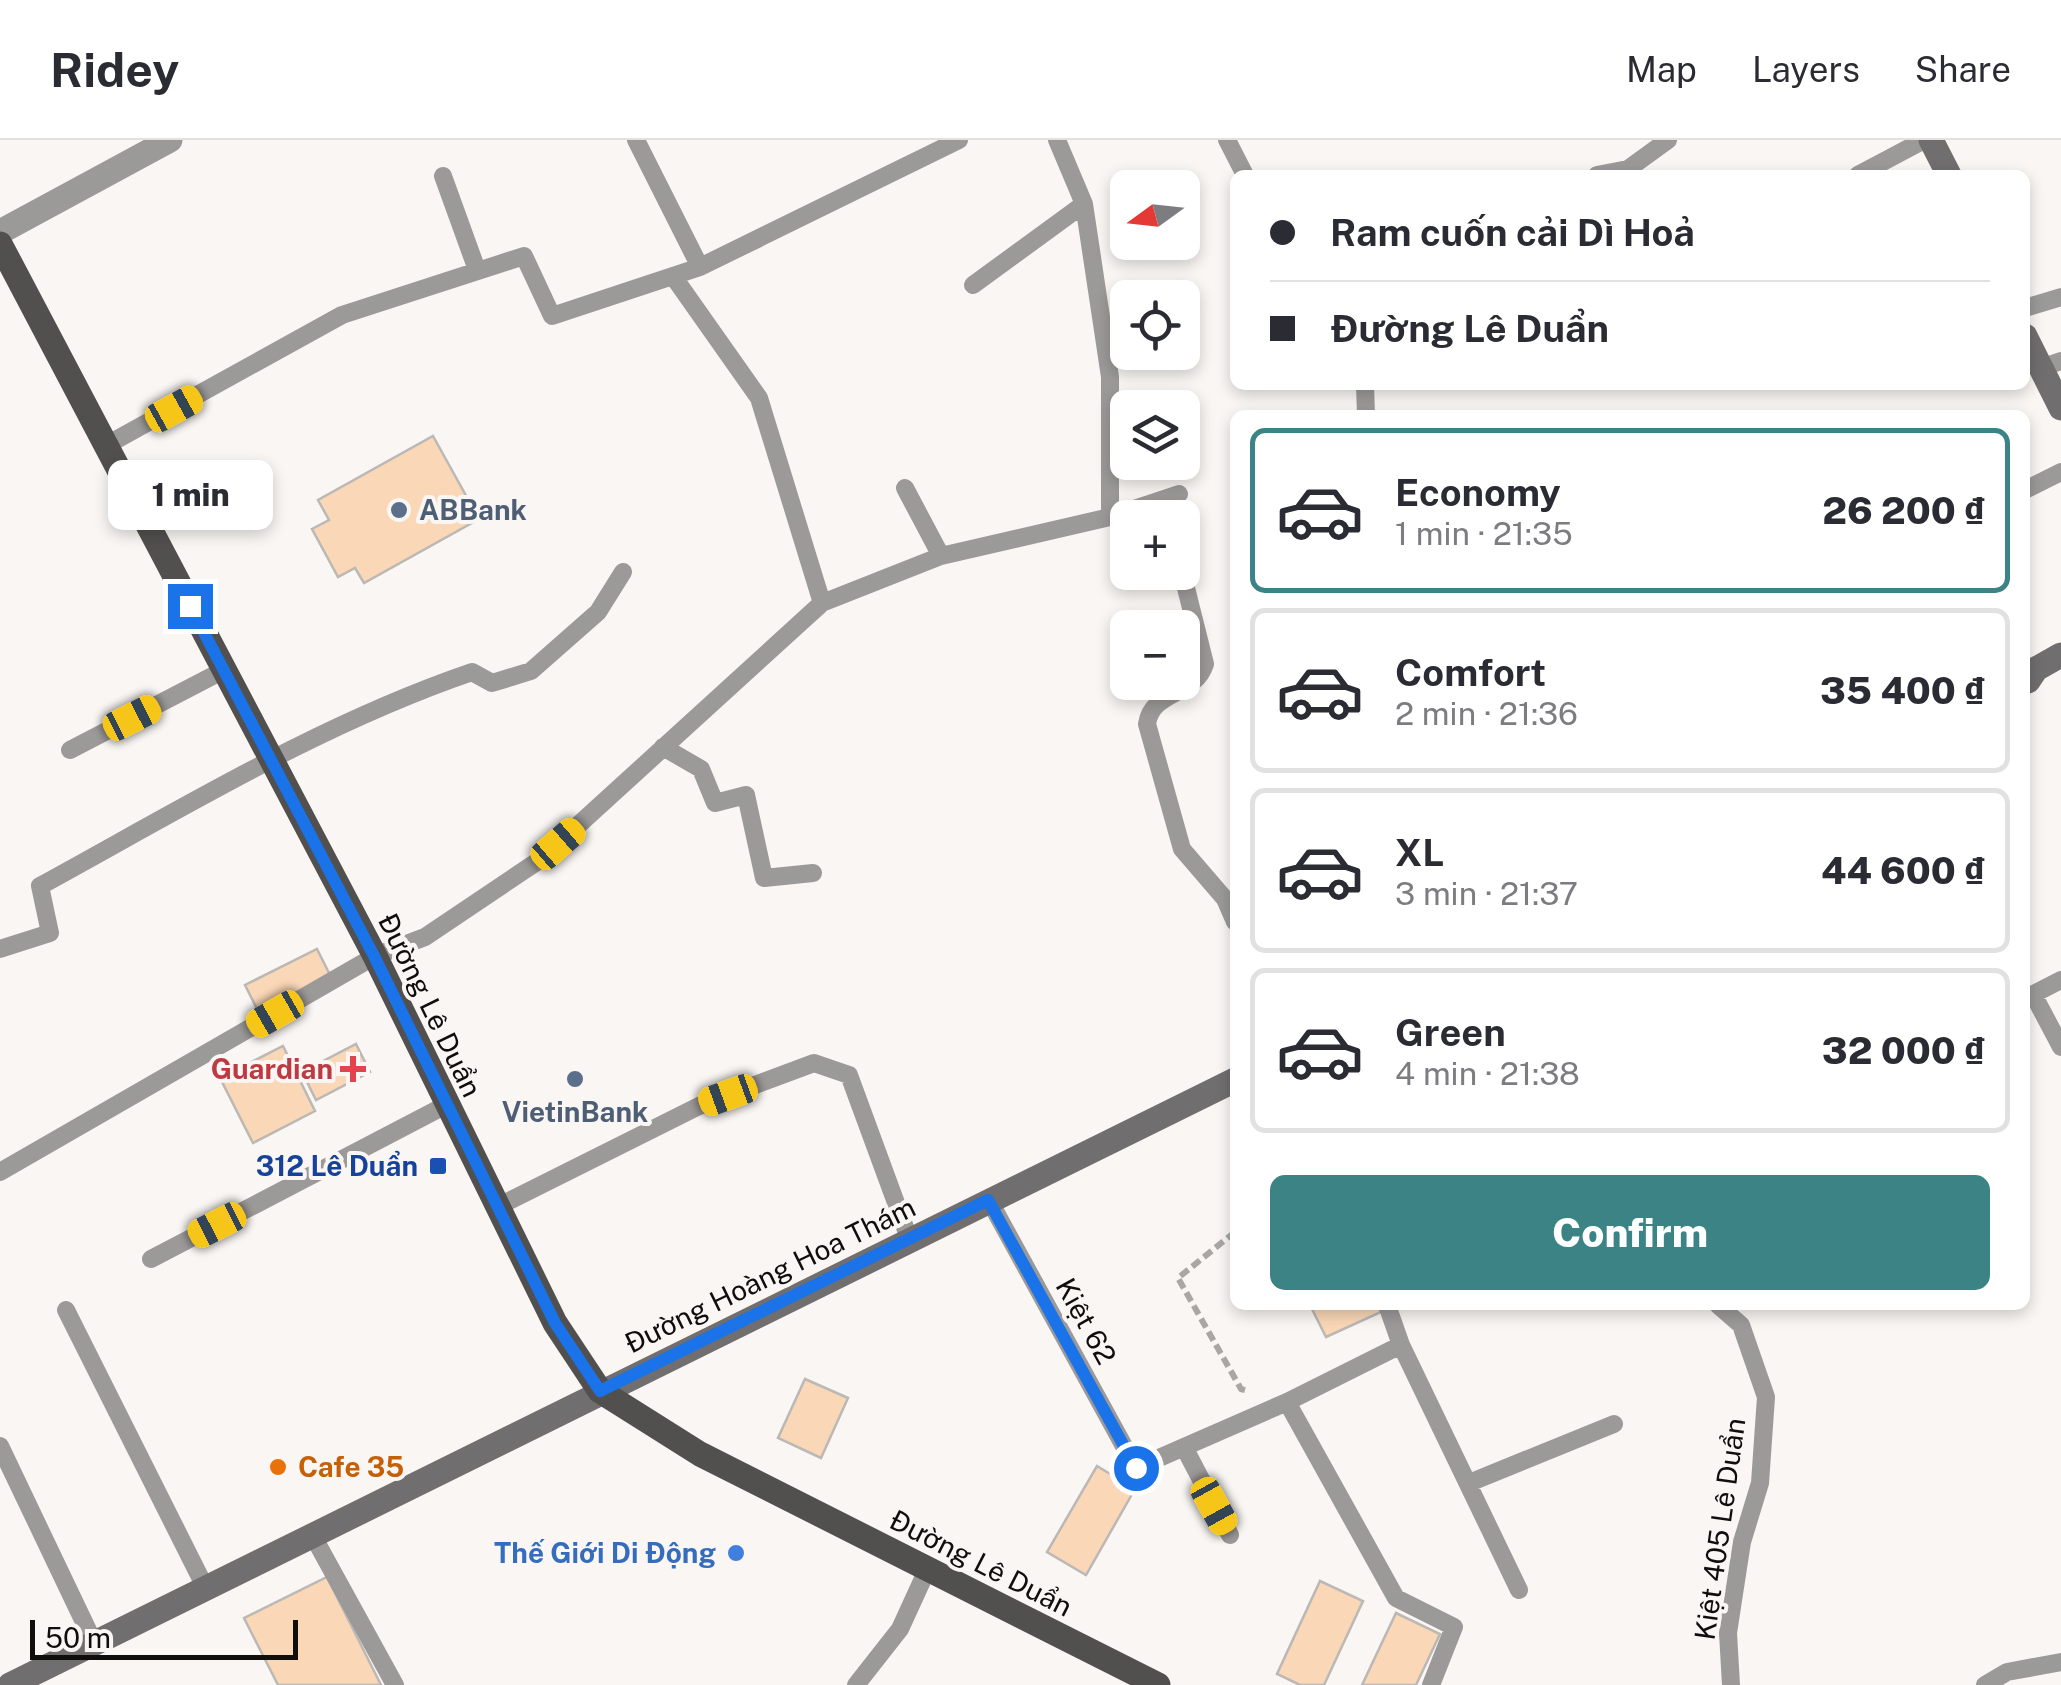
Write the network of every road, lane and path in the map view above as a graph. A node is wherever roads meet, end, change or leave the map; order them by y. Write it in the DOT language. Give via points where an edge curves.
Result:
graph roads {
  1 [pos="170,140"];
  2 [pos="636,140"];
  3 [pos="959,140"];
  4 [pos="1056,140"];
  5 [pos="1227,140"];
  6 [pos="1668,140"];
  7 [pos="1924,140"];
  8 [pos="1932,140"];
  9 [pos="1242,170"];
  10 [pos="1619,170"];
  11 [pos="1867,170"];
  12 [pos="1947,170"];
  13 [pos="443,176"];
  14 [pos="1084,204"];
  15 [pos="0,232"];
  16 [pos="0,244"];
  17 [pos="700,267"];
  18 [pos="478,270"];
  19 [pos="672,276"];
  20 [pos="973,285"];
  21 [pos="2061,297"];
  22 [pos="2030,306"];
  23 [pos="2030,341"];
  24 [pos="2051,364"];
  25 [pos="2061,408"];
  26 [pos="105,446"];
  27 [pos="2061,472"];
  28 [pos="904,488"];
  29 [pos="2030,488"];
  30 [pos="1180,494"];
  31 [pos="1110,500"];
  32 [pos="1174,500"];
  33 [pos="1110,517"];
  34 [pos="940,556"];
  35 [pos="623,572"];
  36 [pos="1187,590"];
  37 [pos="822,603"];
  38 [pos="2061,656"];
  39 [pos="224,670"];
  40 [pos="2061,672"];
  41 [pos="2030,677"];
  42 [pos="2030,682"];
  43 [pos="664,748"];
  44 [pos="70,750"];
  45 [pos="271,760"];
  46 [pos="812,873"];
  47 [pos="1230,910"];
  48 [pos="0,949"];
  49 [pos="374,956"];
  50 [pos="2061,980"];
  51 [pos="2030,996"];
  52 [pos="2030,998"];
  53 [pos="2061,1047"];
  54 [pos="1230,1082"];
  55 [pos="446,1105"];
  56 [pos="0,1172"];
  57 [pos="988,1200"];
  58 [pos="498,1208"];
  59 [pos="1230,1236"];
  60 [pos="910,1242"];
  61 [pos="151,1260"];
  62 [pos="66,1310"];
  63 [pos="1389,1310"];
  64 [pos="1724,1310"];
  65 [pos="1402,1345"];
  66 [pos="600,1391"];
  67 [pos="1287,1402"];
  68 [pos="1614,1424"];
  69 [pos="0,1446"];
  70 [pos="1184,1447"];
  71 [pos="1469,1483"];
  72 [pos="1230,1534"];
  73 [pos="313,1536"];
  74 [pos="927,1570"];
  75 [pos="205,1587"];
  76 [pos="1519,1590"];
  77 [pos="94,1643"];
  78 [pos="2061,1662"];
  79 [pos="19,1683"];
  80 [pos="395,1685"];
  81 [pos="856,1685"];
  82 [pos="1158,1685"];
  83 [pos="1430,1685"];
  84 [pos="1730,1685"];
  85 [pos="1985,1685"];
  1 -- 15 [label="street"];
  2 -- 17 [label="lane"];
  3 -- 17 [label="lane"];
  4 -- 14 [label="lane"];
  5 -- 9 [label="lane"];
  6 -- 10 [label="lane"];
  7 -- 11 [label="lane"];
  8 -- 12 [label="main road"];
  13 -- 18 [label="lane"];
  14 -- 20 [label="lane"];
  14 -- 31 [label="lane" via="1110,376"];
  16 -- 26 [label="main road, Đường Lê Duẩn"];
  17 -- 19 [label="lane"];
  18 -- 19 [label="lane" via="524,256 552,316"];
  18 -- 26 [label="lane" via="342,316"];
  19 -- 37 [label="lane" via="759,398"];
  21 -- 22 [label="lane"];
  23 -- 24 [label="main road"];
  24 -- 25 [label="main road"];
  26 -- 39 [label="main road, Đường Lê Duẩn"];
  27 -- 29 [label="lane"];
  28 -- 34 [label="lane"];
  30 -- 32 [label="lane"];
  33 -- 34 [label="lane"];
  34 -- 37 [label="lane"];
  35 -- 45 [label="lane" via="598,612 531,671 492,683 472,672 393,701"];
  36 -- 47 [label="lane" via="1205,664 1190,686 1161,699 1147,724 1182,849"];
  37 -- 43 [label="lane"];
  38 -- 41 [label="main road"];
  39 -- 44 [label="lane"];
  39 -- 45 [label="main road, Đường Lê Duẩn"];
  40 -- 42 [label="main road"];
  43 -- 46 [label="lane" via="701,769 716,802 746,795 764,878"];
  43 -- 49 [label="lane" via="542,859 425,936"];
  45 -- 48 [label="lane" via="40,886 50,932"];
  45 -- 49 [label="main road, Đường Lê Duẩn"];
  49 -- 55 [label="main road, Đường Lê Duẩn"];
  49 -- 56 [label="lane"];
  50 -- 51 [label="lane"];
  52 -- 53 [label="lane"];
  54 -- 57 [label="main road, Đường Hoàng Hoa Thám"];
  55 -- 58 [label="main road, Đường Lê Duẩn"];
  55 -- 61 [label="lane"];
  57 -- 60 [label="main road, Đường Hoàng Hoa Thám"];
  57 -- 70 [label="lane, Kiệt 62" via="1136,1468"];
  58 -- 60 [label="lane" via="679,1113 814,1063 849,1076"];
  58 -- 66 [label="main road, Đường Lê Duẩn" via="555,1323"];
  59 -- 67 [label="path" via="1178,1278 1241,1389"];
  60 -- 66 [label="main road, Đường Hoàng Hoa Thám"];
  62 -- 75 [label="lane"];
  63 -- 65 [label="lane"];
  64 -- 84 [label="lane, Kiệt 405 Lê Duẩn" via="1741,1325 1766,1398 1760,1483 1742,1542 1728,1633"];
  65 -- 67 [label="lane"];
  65 -- 71 [label="lane"];
  66 -- 73 [label="main road, Đường Hoàng Hoa Thám"];
  66 -- 74 [label="main road, Đường Lê Duẩn" via="700,1454"];
  67 -- 70 [label="lane"];
  67 -- 83 [label="lane" via="1396,1598 1454,1627"];
  68 -- 71 [label="lane"];
  69 -- 77 [label="lane"];
  70 -- 72 [label="lane"];
  71 -- 76 [label="lane"];
  73 -- 75 [label="main road, Đường Hoàng Hoa Thám"];
  73 -- 80 [label="lane"];
  74 -- 81 [label="lane" via="900,1629"];
  74 -- 82 [label="main road, Đường Lê Duẩn"];
  75 -- 77 [label="main road, Đường Hoàng Hoa Thám"];
  77 -- 79 [label="main road, Đường Hoàng Hoa Thám"];
  78 -- 85 [label="lane" via="2007,1672"];
}
